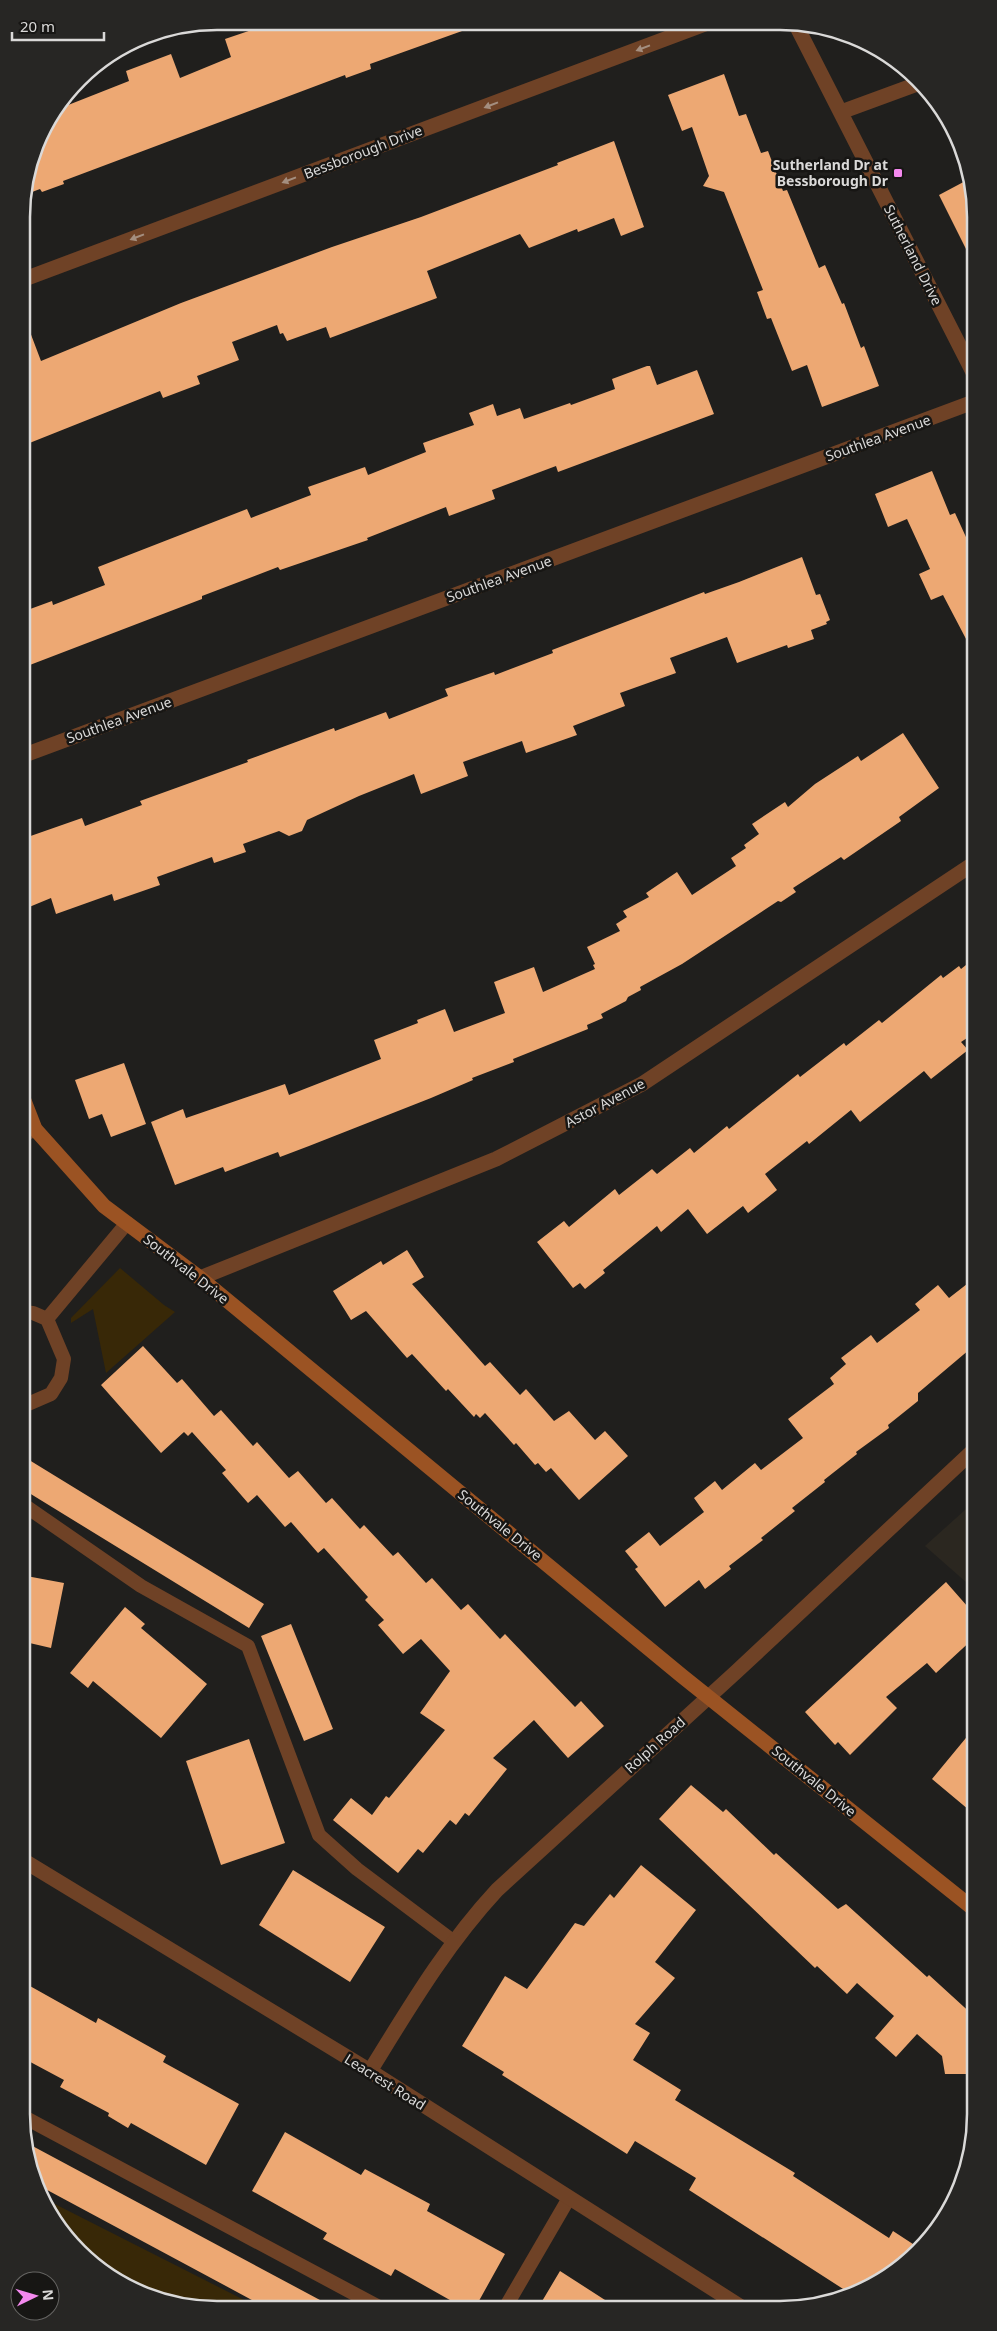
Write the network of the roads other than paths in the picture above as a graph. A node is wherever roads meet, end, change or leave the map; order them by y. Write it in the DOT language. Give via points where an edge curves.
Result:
graph roads {
  1 [pos="689,30"];
  2 [pos="799,31"];
  3 [pos="913,86"];
  4 [pos="841,112"];
  5 [pos="30,277"];
  6 [pos="967,360"];
  7 [pos="967,404"];
  8 [pos="30,753"];
  9 [pos="967,868"];
  10 [pos="30,1134"];
  11 [pos="127,1223"];
  12 [pos="200,1278"];
  13 [pos="30,1313"];
  14 [pos="46,1319"];
  15 [pos="30,1403"];
  16 [pos="967,1457"];
  17 [pos="30,1509"];
  18 [pos="708,1696"];
  19 [pos="30,1864"];
  20 [pos="967,1904"];
  21 [pos="453,1941"];
  22 [pos="370,2072"];
  23 [pos="30,2120"];
  24 [pos="568,2198"];
  25 [pos="368,2301"];
  26 [pos="509,2301"];
  27 [pos="732,2301"];
  1 -- 5 [label="street, Bessborough Drive, one-way"];
  2 -- 4 [label="street, Sutherland Drive"];
  3 -- 4 [label="street"];
  4 -- 6 [label="street, Sutherland Drive"];
  7 -- 8 [label="street, Southlea Avenue"];
  9 -- 12 [label="street, Astor Avenue" via="642,1084 496,1159"];
  10 -- 11 [label="street, Southvale Drive" via="104,1206"];
  11 -- 12 [label="street, Southvale Drive"];
  11 -- 14 [label="lane"];
  12 -- 18 [label="street, Southvale Drive"];
  13 -- 14 [label="lane"];
  14 -- 15 [label="lane" via="64,1359 61,1378 50,1394"];
  16 -- 18 [label="street, Rolph Road"];
  17 -- 21 [label="lane" via="141,1586 248,1646 319,1835 356,1869"];
  18 -- 20 [label="street, Southvale Drive"];
  18 -- 21 [label="street, Rolph Road" via="496,1890"];
  19 -- 22 [label="street, Leacrest Road"];
  21 -- 22 [label="street, Rolph Road"];
  22 -- 24 [label="street, Leacrest Road"];
  23 -- 25 [label="lane"];
  24 -- 26 [label="lane"];
  24 -- 27 [label="street, Leacrest Road"];
}
